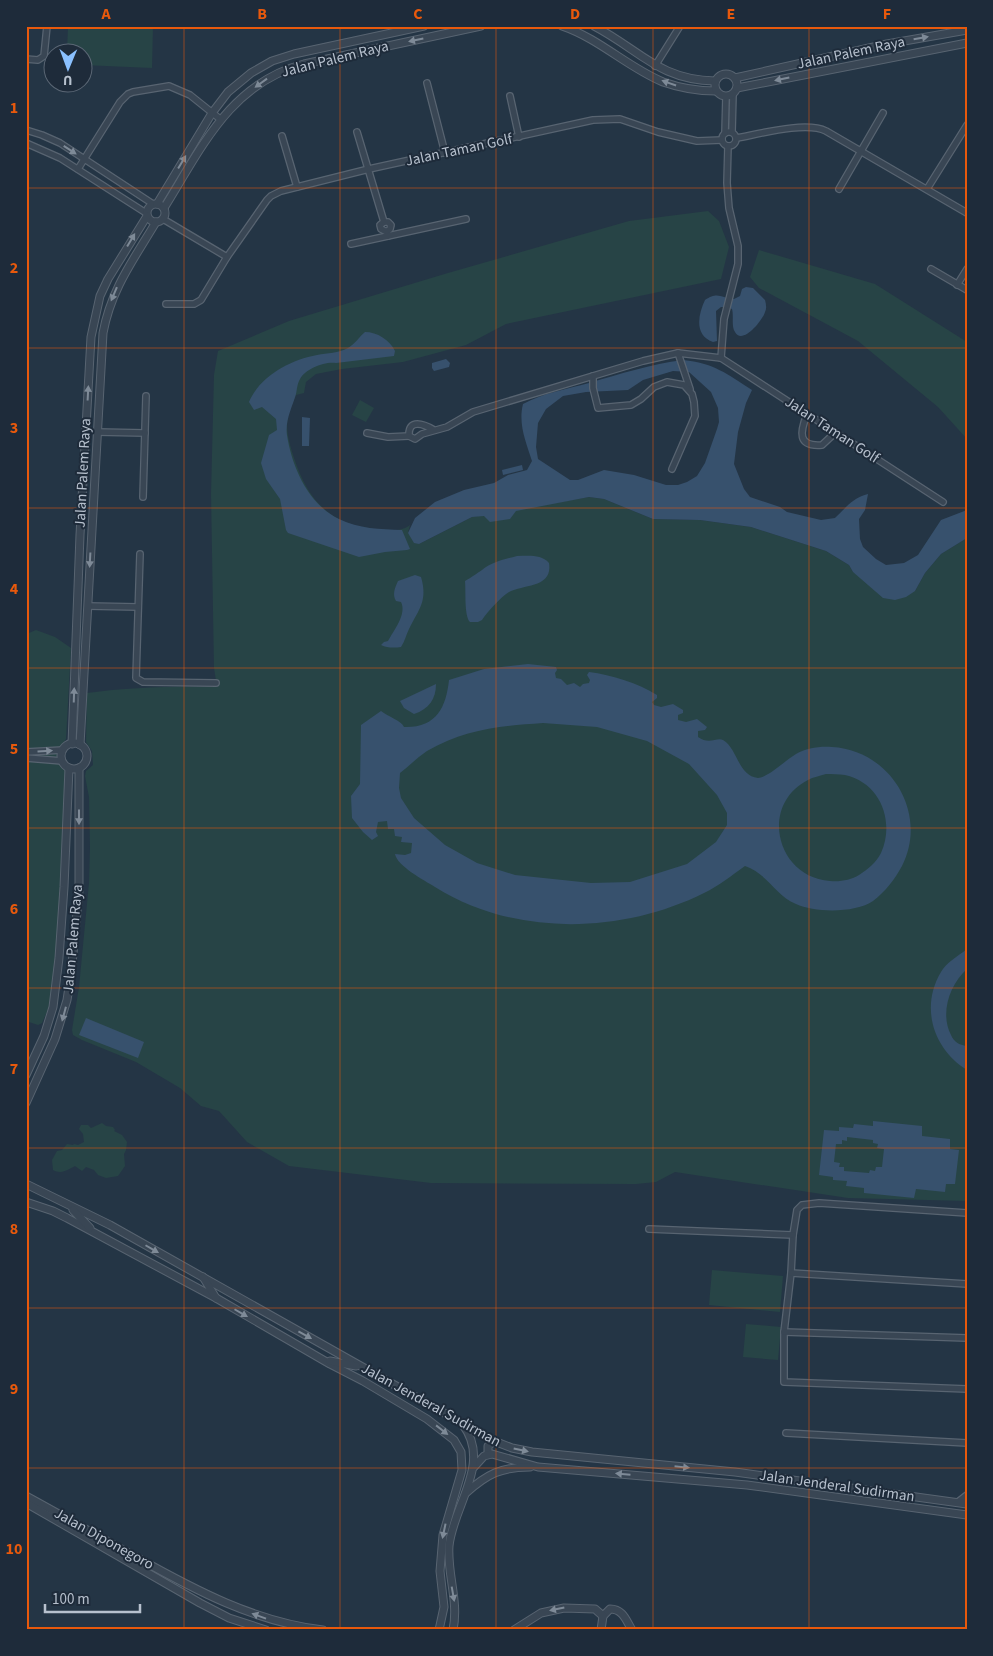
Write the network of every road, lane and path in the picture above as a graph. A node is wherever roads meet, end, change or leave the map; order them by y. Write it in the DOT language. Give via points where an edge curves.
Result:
graph roads {
  1 [pos="47,26"];
  2 [pos="424,26"];
  3 [pos="481,26"];
  4 [pos="562,26"];
  5 [pos="594,26"];
  6 [pos="680,26"];
  7 [pos="954,29"];
  8 [pos="967,30"];
  9 [pos="967,42"];
  10 [pos="26,59"];
  11 [pos="656,66"];
  12 [pos="735,78"];
  13 [pos="715,81"];
  14 [pos="427,83"];
  15 [pos="716,91"];
  16 [pos="732,93"];
  17 [pos="510,96"];
  18 [pos="212,113"];
  19 [pos="883,113"];
  20 [pos="220,119"];
  21 [pos="967,125"];
  22 [pos="26,130"];
  23 [pos="357,132"];
  24 [pos="732,132"];
  25 [pos="725,133"];
  26 [pos="282,136"];
  27 [pos="519,137"];
  28 [pos="736,138"];
  29 [pos="722,140"];
  30 [pos="26,143"];
  31 [pos="728,146"];
  32 [pos="861,151"];
  33 [pos="445,154"];
  34 [pos="84,159"];
  35 [pos="369,169"];
  36 [pos="78,170"];
  37 [pos="297,188"];
  38 [pos="839,189"];
  39 [pos="927,189"];
  40 [pos="158,205"];
  41 [pos="967,213"];
  42 [pos="147,214"];
  43 [pos="466,219"];
  44 [pos="159,220"];
  45 [pos="387,234"];
  46 [pos="351,244"];
  47 [pos="227,257"];
  48 [pos="931,269"];
  49 [pos="967,269"];
  50 [pos="957,284"];
  51 [pos="967,290"];
  52 [pos="166,304"];
  53 [pos="679,356"];
  54 [pos="721,358"];
  55 [pos="593,378"];
  56 [pos="692,394"];
  57 [pos="146,396"];
  58 [pos="807,414"];
  59 [pos="434,430"];
  60 [pos="97,432"];
  61 [pos="836,432"];
  62 [pos="145,433"];
  63 [pos="367,433"];
  64 [pos="409,436"];
  65 [pos="672,469"];
  66 [pos="143,497"];
  67 [pos="943,502"];
  68 [pos="140,554"];
  69 [pos="88,606"];
  70 [pos="138,607"];
  71 [pos="216,682"];
  72 [pos="72,744"];
  73 [pos="80,745"];
  74 [pos="63,750"];
  75 [pos="26,752"];
  76 [pos="26,758"];
  77 [pos="62,761"];
  78 [pos="69,768"];
  79 [pos="79,768"];
  80 [pos="26,1075"];
  81 [pos="26,1102"];
  82 [pos="26,1184"];
  83 [pos="26,1202"];
  84 [pos="70,1206"];
  85 [pos="967,1213"];
  86 [pos="649,1228"];
  87 [pos="94,1232"];
  88 [pos="793,1235"];
  89 [pos="791,1273"];
  90 [pos="203,1277"];
  91 [pos="967,1284"];
  92 [pos="216,1298"];
  93 [pos="784,1332"];
  94 [pos="967,1338"];
  95 [pos="322,1360"];
  96 [pos="362,1367"];
  97 [pos="967,1388"];
  98 [pos="461,1422"];
  99 [pos="786,1433"];
  100 [pos="494,1440"];
  101 [pos="967,1442"];
  102 [pos="488,1454"];
  103 [pos="474,1466"];
  104 [pos="538,1467"];
  105 [pos="464,1495"];
  106 [pos="967,1495"];
  107 [pos="26,1497"];
  108 [pos="958,1502"];
  109 [pos="26,1503"];
  110 [pos="967,1504"];
  111 [pos="967,1515"];
  112 [pos="172,1578"];
  113 [pos="183,1594"];
  114 [pos="594,1609"];
  115 [pos="610,1609"];
  116 [pos="603,1616"];
  117 [pos="266,1630"];
  118 [pos="324,1630"];
  119 [pos="440,1630"];
  120 [pos="453,1630"];
  121 [pos="514,1630"];
  122 [pos="601,1630"];
  123 [pos="632,1630"];
  1 -- 10 [label="street" via="44,56 38,60"];
  2 -- 18 [label="street, Jalan Palem Raya" via="294,54 272,62 251,72 228,92"];
  3 -- 20 [label="street, Jalan Palem Raya, one-way" via="286,69 268,77"];
  15 -- 4 [label="street, one-way" via="699,91 663,82 597,42"];
  5 -- 11 [label="street"];
  6 -- 11 [label="street"];
  7 -- 8 [label="street, Jalan Palem Raya"];
  12 -- 7 [label="street, Jalan Palem Raya, one-way"];
  9 -- 16 [label="street, Jalan Palem Raya, one-way"];
  11 -- 13 [label="street" via="689,79"];
  12 -- 13 [label="street" via="724,74"];
  12 -- 16 [label="street" via="738,85"];
  13 -- 15 [label="street"];
  14 -- 33 [label="street"];
  15 -- 16 [label="street"];
  16 -- 24 [label="street"];
  16 -- 25 [label="street"];
  17 -- 27 [label="street"];
  18 -- 20 [label="street"];
  18 -- 34 [label="street" via="190,95 169,86 133,92 124,98"];
  40 -- 18 [label="street, Jalan Palem Raya, one-way"];
  19 -- 32 [label="street"];
  20 -- 40 [label="street, Jalan Palem Raya"];
  21 -- 39 [label="street"];
  22 -- 34 [label="street, one-way" via="60,143"];
  23 -- 35 [label="street"];
  24 -- 25 [label="street"];
  24 -- 28 [label="street"];
  25 -- 29 [label="street"];
  26 -- 37 [label="street"];
  27 -- 29 [label="street, Jalan Taman Golf" via="593,120 620,119 682,139"];
  27 -- 33 [label="street, Jalan Taman Golf"];
  28 -- 31 [label="street" via="735,144"];
  28 -- 32 [label="street" via="817,127"];
  29 -- 31 [label="street"];
  30 -- 36 [label="street"];
  31 -- 54 [label="street" via="729,208 738,246 738,264 724,319"];
  32 -- 38 [label="street"];
  32 -- 39 [label="street"];
  33 -- 35 [label="street, Jalan Taman Golf"];
  34 -- 36 [label="street"];
  34 -- 40 [label="street"];
  35 -- 37 [label="street, Jalan Taman Golf"];
  35 -- 45 [label="street" via="384,222 380,227"];
  36 -- 42 [label="street"];
  37 -- 47 [label="street, Jalan Taman Golf" via="271,196"];
  39 -- 41 [label="street"];
  40 -- 42 [label="street" via="150,206"];
  40 -- 44 [label="street" via="165,212"];
  42 -- 44 [label="street" via="149,219"];
  72 -- 42 [label="street, Jalan Palem Raya, one-way" via="91,336 100,296"];
  43 -- 45 [label="street"];
  44 -- 47 [label="street"];
  44 -- 60 [label="street, Jalan Palem Raya, one-way" via="125,271 105,318"];
  45 -- 46 [label="street"];
  47 -- 52 [label="street, Jalan Taman Golf" via="199,302"];
  48 -- 50 [label="street"];
  49 -- 50 [label="street"];
  50 -- 51 [label="street"];
  53 -- 54 [label="street, Jalan Taman Golf"];
  53 -- 55 [label="street, Jalan Taman Golf" via="643,361"];
  53 -- 56 [label="street"];
  54 -- 58 [label="street, Jalan Taman Golf"];
  55 -- 56 [label="street" via="598,408 631,405 654,387 667,382 684,385"];
  55 -- 59 [label="street, Jalan Taman Golf" via="473,412 447,427"];
  56 -- 65 [label="street" via="695,416"];
  57 -- 62 [label="street"];
  58 -- 61 [label="street, Jalan Taman Golf"];
  58 -- 61 [label="street" via="801,435 808,444 822,445"];
  59 -- 64 [label="street, Jalan Taman Golf" via="415,439"];
  59 -- 64 [label="street" via="418,423 411,426"];
  60 -- 62 [label="street"];
  60 -- 69 [label="street, Jalan Palem Raya, one-way"];
  61 -- 67 [label="street, Jalan Taman Golf"];
  62 -- 66 [label="street"];
  63 -- 64 [label="street, Jalan Taman Golf"];
  68 -- 70 [label="street"];
  69 -- 70 [label="street"];
  69 -- 73 [label="street, Jalan Palem Raya"];
  70 -- 71 [label="street" via="138,680"];
  72 -- 73 [label="street"];
  72 -- 74 [label="street"];
  73 -- 79 [label="street" via="87,756 85,764"];
  75 -- 74 [label="street, one-way"];
  74 -- 77 [label="street"];
  76 -- 77 [label="street"];
  77 -- 78 [label="street"];
  78 -- 79 [label="street"];
  78 -- 80 [label="street, Jalan Palem Raya" via="64,886 53,1008"];
  79 -- 81 [label="street, Jalan Palem Raya, one-way" via="79,891 67,1000 55,1039"];
  82 -- 84 [label="street, Jalan Jenderal Sudirman"];
  83 -- 87 [label="street, Jalan Jenderal Sudirman" via="53,1211"];
  84 -- 87 [label="street"];
  84 -- 90 [label="street, Jalan Jenderal Sudirman, one-way"];
  85 -- 88 [label="street" via="810,1203 797,1210"];
  86 -- 88 [label="street"];
  87 -- 92 [label="street, Jalan Jenderal Sudirman"];
  88 -- 89 [label="street"];
  89 -- 91 [label="street"];
  89 -- 93 [label="street"];
  90 -- 92 [label="street"];
  90 -- 96 [label="street, Jalan Jenderal Sudirman, one-way"];
  92 -- 95 [label="street, Jalan Jenderal Sudirman, one-way"];
  93 -- 94 [label="street"];
  93 -- 97 [label="street" via="784,1382"];
  95 -- 96 [label="street"];
  95 -- 119 [label="street, Jalan Jenderal Sudirman, one-way" via="415,1411 458,1445 462,1470 442,1535 440,1571 444,1607"];
  96 -- 98 [label="street, Jalan Jenderal Sudirman"];
  98 -- 100 [label="street, Jalan Jenderal Sudirman"];
  98 -- 103 [label="street" via="473,1447"];
  99 -- 101 [label="street"];
  100 -- 102 [label="street" via="488,1446"];
  100 -- 108 [label="street, Jalan Jenderal Sudirman, one-way" via="532,1452 735,1472"];
  102 -- 103 [label="street, Jalan Jenderal Sudirman"];
  102 -- 104 [label="street, Jalan Jenderal Sudirman"];
  103 -- 105 [label="street"];
  104 -- 105 [label="street" via="496,1471"];
  111 -- 104 [label="street, Jalan Jenderal Sudirman, one-way" via="747,1485"];
  105 -- 120 [label="street, one-way" via="449,1546 449,1571 455,1605"];
  106 -- 108 [label="street"];
  107 -- 112 [label="street, Jalan Diponegoro"];
  108 -- 110 [label="street, Jalan Jenderal Sudirman"];
  109 -- 113 [label="street, Jalan Diponegoro"];
  112 -- 113 [label="street"];
  118 -- 112 [label="street, Jalan Diponegoro, one-way" via="276,1622"];
  113 -- 117 [label="street, Jalan Diponegoro" via="229,1618"];
  114 -- 115 [label="street"];
  114 -- 116 [label="street"];
  114 -- 121 [label="street, one-way" via="564,1608 541,1613"];
  115 -- 116 [label="street"];
  115 -- 123 [label="street" via="622,1612"];
  116 -- 122 [label="street"];
}
